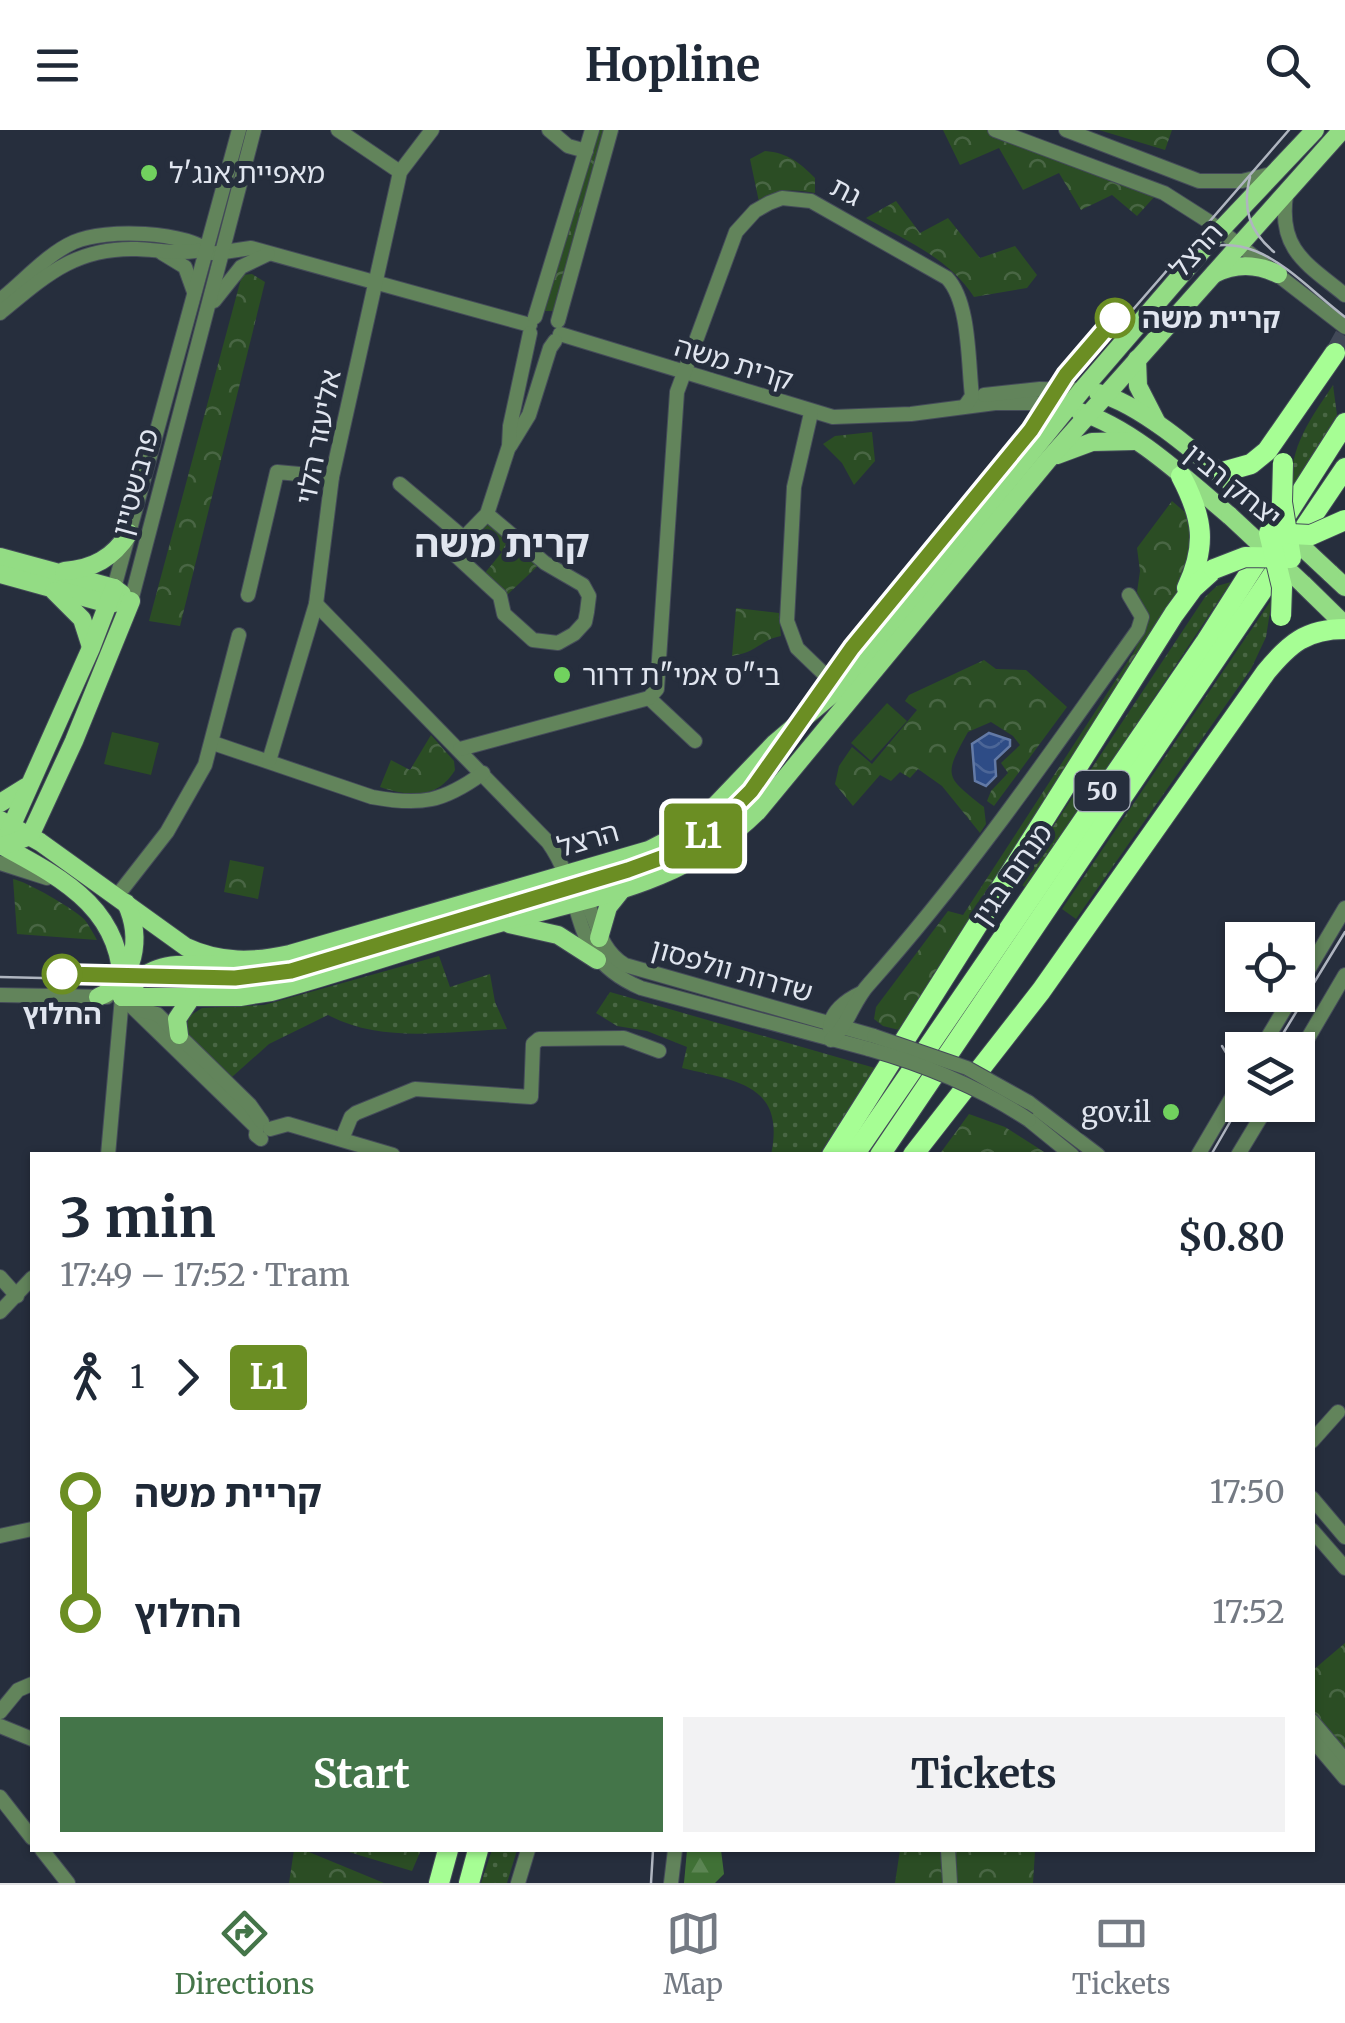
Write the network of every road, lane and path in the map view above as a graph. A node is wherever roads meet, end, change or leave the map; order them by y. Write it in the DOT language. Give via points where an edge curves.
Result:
graph roads {
  1 [pos="239,130"];
  2 [pos="254,130"];
  3 [pos="338,130"];
  4 [pos="432,130"];
  5 [pos="549,130"];
  6 [pos="592,130"];
  7 [pos="612,130"];
  8 [pos="995,130"];
  9 [pos="1064,130"];
  10 [pos="1314,130"];
  11 [pos="1342,130"];
  12 [pos="1053,150"];
  13 [pos="586,151"];
  14 [pos="400,172"];
  15 [pos="1276,172"];
  16 [pos="1286,195"];
  17 [pos="223,218"];
  18 [pos="1220,230"];
  19 [pos="177,237"];
  20 [pos="1238,244"];
  21 [pos="152,250"];
  22 [pos="262,251"];
  23 [pos="215,253"];
  24 [pos="1278,274"];
  25 [pos="1206,280"];
  26 [pos="377,285"];
  27 [pos="1345,295"];
  28 [pos="194,298"];
  29 [pos="0,300"];
  30 [pos="210,308"];
  31 [pos="0,313"];
  32 [pos="1340,323"];
  33 [pos="532,325"];
  34 [pos="558,332"];
  35 [pos="1334,353"];
  36 [pos="1138,358"];
  37 [pos="682,373"];
  38 [pos="1314,383"];
  39 [pos="1082,390"];
  40 [pos="1106,396"];
  41 [pos="969,401"];
  42 [pos="1080,412"];
  43 [pos="811,413"];
  44 [pos="1345,424"];
  45 [pos="1162,430"];
  46 [pos="1134,441"];
  47 [pos="509,446"];
  48 [pos="1048,460"];
  49 [pos="1345,468"];
  50 [pos="1181,476"];
  51 [pos="332,478"];
  52 [pos="1224,478"];
  53 [pos="400,484"];
  54 [pos="1256,504"];
  55 [pos="487,514"];
  56 [pos="1230,516"];
  57 [pos="1345,520"];
  58 [pos="129,533"];
  59 [pos="1278,533"];
  60 [pos="464,538"];
  61 [pos="0,557"];
  62 [pos="1284,557"];
  63 [pos="1205,569"];
  64 [pos="0,574"];
  65 [pos="51,580"];
  66 [pos="1338,580"];
  67 [pos="1303,584"];
  68 [pos="248,595"];
  69 [pos="1128,595"];
  70 [pos="111,596"];
  71 [pos="131,601"];
  72 [pos="316,604"];
  73 [pos="1345,627"];
  74 [pos="239,635"];
  75 [pos="91,648"];
  76 [pos="822,672"];
  77 [pos="1266,672"];
  78 [pos="649,698"];
  79 [pos="695,741"];
  80 [pos="213,742"];
  81 [pos="460,750"];
  82 [pos="268,761"];
  83 [pos="483,773"];
  84 [pos="31,783"];
  85 [pos="0,803"];
  86 [pos="45,804"];
  87 [pos="5,822"];
  88 [pos="30,836"];
  89 [pos="1,851"];
  90 [pos="74,866"];
  91 [pos="565,874"];
  92 [pos="620,892"];
  93 [pos="121,899"];
  94 [pos="582,902"];
  95 [pos="1345,908"];
  96 [pos="494,924"];
  97 [pos="600,938"];
  98 [pos="1315,959"];
  99 [pos="250,960"];
  100 [pos="597,960"];
  101 [pos="1345,975"];
  102 [pos="861,993"];
  103 [pos="0,994"];
  104 [pos="98,997"];
  105 [pos="191,998"];
  106 [pos="126,1001"];
  107 [pos="829,1024"];
  108 [pos="845,1028"];
  109 [pos="1312,1032"];
  110 [pos="179,1035"];
  111 [pos="831,1040"];
  112 [pos="871,1043"];
  113 [pos="659,1051"];
  114 [pos="1225,1109"];
  115 [pos="1258,1122"];
  116 [pos="263,1130"];
  117 [pos="342,1139"];
  118 [pos="108,1152"];
  119 [pos="255,1152"];
  120 [pos="383,1152"];
  121 [pos="834,1152"];
  122 [pos="856,1152"];
  123 [pos="882,1152"];
  124 [pos="915,1152"];
  125 [pos="1068,1152"];
  126 [pos="1094,1152"];
  127 [pos="1200,1152"];
  128 [pos="1240,1152"];
  129 [pos="0,1277"];
  130 [pos="30,1280"];
  131 [pos="17,1296"];
  132 [pos="0,1312"];
  133 [pos="1342,1409"];
  134 [pos="1315,1422"];
  135 [pos="1315,1438"];
  136 [pos="1315,1502"];
  137 [pos="30,1530"];
  138 [pos="1315,1533"];
  139 [pos="0,1536"];
  140 [pos="1345,1537"];
  141 [pos="1345,1568"];
  142 [pos="30,1685"];
  143 [pos="0,1712"];
  144 [pos="1315,1725"];
  145 [pos="0,1726"];
  146 [pos="30,1738"];
  147 [pos="1315,1743"];
  148 [pos="1345,1760"];
  149 [pos="1345,1778"];
  150 [pos="0,1798"];
  151 [pos="30,1836"];
  152 [pos="44,1852"];
  153 [pos="447,1852"];
  154 [pos="477,1852"];
  155 [pos="527,1852"];
  156 [pos="675,1852"];
  157 [pos="948,1852"];
  158 [pos="68,1883"];
  159 [pos="439,1883"];
  160 [pos="469,1883"];
  161 [pos="518,1883"];
  162 [pos="671,1883"];
  163 [pos="950,1883"];
  1 -- 17 [label="street, פרבשטיין"];
  2 -- 17 [label="street, פרבשטיין"];
  3 -- 14 [label="street"];
  4 -- 14 [label="street, אליעזר הלוי"];
  5 -- 13 [label="street"];
  6 -- 13 [label="street"];
  7 -- 34 [label="street"];
  8 -- 12 [label="street"];
  9 -- 12 [label="street" via="1065,146"];
  9 -- 15 [label="street" via="1199,181 1245,181"];
  10 -- 15 [label="main road, הרצל"];
  11 -- 16 [label="main road, הרצל"];
  12 -- 18 [label="street" via="1149,186"];
  13 -- 33 [label="street"];
  14 -- 26 [label="street, אליעזר הלוי"];
  15 -- 18 [label="main road, הרצל"];
  16 -- 20 [label="main road, הרצל"];
  16 -- 27 [label="street" via="1284,226 1291,246"];
  17 -- 19 [label="street"];
  17 -- 22 [label="street" via="237,238"];
  17 -- 23 [label="street, פרבשטיין"];
  18 -- 20 [label="street"];
  18 -- 39 [label="main road, הרצל"];
  19 -- 23 [label="street"];
  19 -- 29 [label="street" via="76,241"];
  20 -- 24 [label="street"];
  20 -- 25 [label="main road, הרצל"];
  21 -- 23 [label="street"];
  21 -- 28 [label="street" via="186,267"];
  21 -- 31 [label="street" via="82,255"];
  22 -- 23 [label="street"];
  22 -- 26 [label="street"];
  22 -- 30 [label="street"];
  23 -- 28 [label="street, פרבשטיין"];
  23 -- 30 [label="street, פרבשטיין"];
  24 -- 25 [label="main road" via="1235,266"];
  24 -- 32 [label="street"];
  25 -- 36 [label="main road, הרצל"];
  26 -- 33 [label="street"];
  26 -- 51 [label="street, אליעזר הלוי"];
  28 -- 58 [label="street, פרבשטיין"];
  30 -- 71 [label="street, פרבשטיין"];
  33 -- 34 [label="street" via="550,315"];
  33 -- 34 [label="street" via="540,344"];
  33 -- 47 [label="street"];
  34 -- 37 [label="street, קרית משה"];
  34 -- 47 [label="street" via="529,415"];
  35 -- 38 [label="highway"];
  36 -- 40 [label="main road, הרצל"];
  36 -- 45 [label="main road" via="1141,394"];
  37 -- 41 [label="street, גת" via="736,232 769,203 796,198 826,207 956,287"];
  37 -- 43 [label="street, קרית משה"];
  37 -- 78 [label="street" via="657,689"];
  38 -- 52 [label="highway" via="1259,458"];
  38 -- 59 [label="highway, bridge" via="1283,463"];
  39 -- 40 [label="main road, יצחק רבין"];
  39 -- 41 [label="street, קרית משה" via="1040,389"];
  39 -- 42 [label="main road, הרצל"];
  40 -- 42 [label="main road, הרצל"];
  40 -- 45 [label="main road, יצחק רבין"];
  41 -- 42 [label="street, קרית משה"];
  41 -- 43 [label="street, קרית משה" via="847,418"];
  42 -- 46 [label="main road, יצחק רבין"];
  42 -- 48 [label="main road, הרצל"];
  42 -- 91 [label="main road, הרצל" via="843,685 775,742 720,803 662,844"];
  43 -- 76 [label="street" via="794,487 787,621 797,648"];
  44 -- 122 [label="highway, מנחם בגין / 50" via="1205,643"];
  45 -- 52 [label="main road, יצחק רבין"];
  46 -- 48 [label="main road" via="1092,442"];
  46 -- 50 [label="main road, יצחק רבין"];
  47 -- 55 [label="street"];
  48 -- 92 [label="main road, הרצל" via="758,810 703,856"];
  49 -- 123 [label="highway, מנחם בגין / 50"];
  50 -- 56 [label="main road, יצחק רבין"];
  50 -- 63 [label="highway"];
  51 -- 68 [label="street" via="278,472"];
  51 -- 72 [label="street, אליעזר הלוי"];
  52 -- 54 [label="main road, יצחק רבין"];
  53 -- 60 [label="street"];
  54 -- 59 [label="highway, bridge"];
  55 -- 60 [label="street"];
  55 -- 60 [label="street" via="544,563 583,585 587,612 574,634 558,643 533,640 504,614 500,596 451,551"];
  56 -- 59 [label="highway, bridge"];
  56 -- 62 [label="main road, יצחק רבין, bridge"];
  57 -- 59 [label="highway, bridge" via="1319,533"];
  58 -- 65 [label="main road" via="101,562"];
  58 -- 70 [label="street, פרבשטיין"];
  59 -- 62 [label="highway, bridge"];
  59 -- 66 [label="main road, יצחק רבין, bridge"];
  61 -- 65 [label="main road"];
  62 -- 63 [label="highway, bridge" via="1246,557"];
  62 -- 66 [label="highway, bridge"];
  62 -- 67 [label="highway, bridge"];
  62 -- 77 [label="highway, bridge" via="1281,616"];
  63 -- 121 [label="highway"];
  64 -- 65 [label="main road"];
  65 -- 70 [label="main road"];
  65 -- 75 [label="main road" via="82,619"];
  67 -- 73 [label="main road"];
  69 -- 102 [label="street" via="1142,618 1138,630 952,888"];
  70 -- 71 [label="main road"];
  70 -- 75 [label="main road, פרבשטיין"];
  71 -- 86 [label="main road, פרבשטיין"];
  72 -- 81 [label="street"];
  72 -- 82 [label="street, אליעזר הלוי"];
  73 -- 77 [label="highway" via="1297,638"];
  74 -- 80 [label="street"];
  75 -- 84 [label="main road, פרבשטיין"];
  77 -- 124 [label="highway" via="1042,990"];
  78 -- 79 [label="street"];
  78 -- 81 [label="street"];
  80 -- 82 [label="street"];
  80 -- 93 [label="street" via="168,832"];
  81 -- 83 [label="street"];
  82 -- 83 [label="street" via="396,802 445,798"];
  83 -- 91 [label="street" via="548,842"];
  84 -- 85 [label="main road"];
  84 -- 87 [label="main road, פרבשטיין"];
  86 -- 88 [label="main road, פרבשטיין"];
  86 -- 90 [label="main road" via="53,838"];
  87 -- 88 [label="main road"];
  87 -- 89 [label="main road, פרבשטיין"];
  88 -- 89 [label="main road"];
  88 -- 90 [label="main road"];
  89 -- 106 [label="main road" via="94,907 118,950"];
  90 -- 93 [label="main road"];
  91 -- 94 [label="street"];
  91 -- 99 [label="main road, הרצל"];
  92 -- 94 [label="main road, הרצל"];
  92 -- 97 [label="main road" via="608,907"];
  93 -- 99 [label="main road, הרצל" via="199,953"];
  93 -- 106 [label="main road" via="135,938"];
  94 -- 96 [label="main road, הרצל"];
  94 -- 97 [label="street"];
  94 -- 100 [label="street" via="587,942"];
  95 -- 98 [label="street"];
  96 -- 100 [label="main road" via="558,934"];
  96 -- 105 [label="main road, הרצל" via="270,992"];
  97 -- 107 [label="street, שדרות וולפסון" via="614,959 637,970"];
  99 -- 106 [label="main road" via="154,968 137,980"];
  100 -- 111 [label="street, שדרות וולפסון" via="641,988"];
  101 -- 109 [label="street"];
  102 -- 107 [label="street" via="840,1006"];
  102 -- 108 [label="street"];
  103 -- 104 [label="street"];
  104 -- 106 [label="main road" via="116,988"];
  105 -- 106 [label="main road, הרצל"];
  105 -- 110 [label="main road" via="178,1019"];
  106 -- 110 [label="street" via="152,1010"];
  106 -- 116 [label="street"];
  106 -- 118 [label="street"];
  107 -- 108 [label="street, שדרות וולפסון"];
  107 -- 111 [label="street"];
  108 -- 111 [label="street"];
  108 -- 112 [label="street, שדרות וולפסון"];
  110 -- 116 [label="street" via="250,1105"];
  111 -- 112 [label="street, שדרות וולפסון"];
  112 -- 125 [label="street, שדרות וולפסון, bridge" via="992,1097"];
  112 -- 126 [label="street, שדרות וולפסון, bridge" via="967,1068 1028,1102"];
  113 -- 117 [label="street" via="624,1038 539,1040 533,1044 531,1097 415,1089 356,1112"];
  114 -- 127 [label="street"];
  115 -- 128 [label="street"];
  116 -- 117 [label="street" via="288,1124"];
  116 -- 119 [label="street"];
  117 -- 120 [label="street"];
  129 -- 131 [label="street"];
  130 -- 131 [label="street"];
  131 -- 132 [label="street"];
  133 -- 134 [label="street"];
  133 -- 135 [label="street"];
  136 -- 140 [label="street"];
  137 -- 139 [label="street"];
  138 -- 141 [label="street"];
  142 -- 143 [label="street"];
  144 -- 148 [label="street"];
  145 -- 146 [label="street"];
  147 -- 149 [label="street"];
  150 -- 151 [label="street"];
  152 -- 158 [label="street"];
  153 -- 159 [label="highway"];
  154 -- 160 [label="highway"];
  155 -- 161 [label="street"];
  156 -- 162 [label="street"];
  157 -- 163 [label="street"];
}
